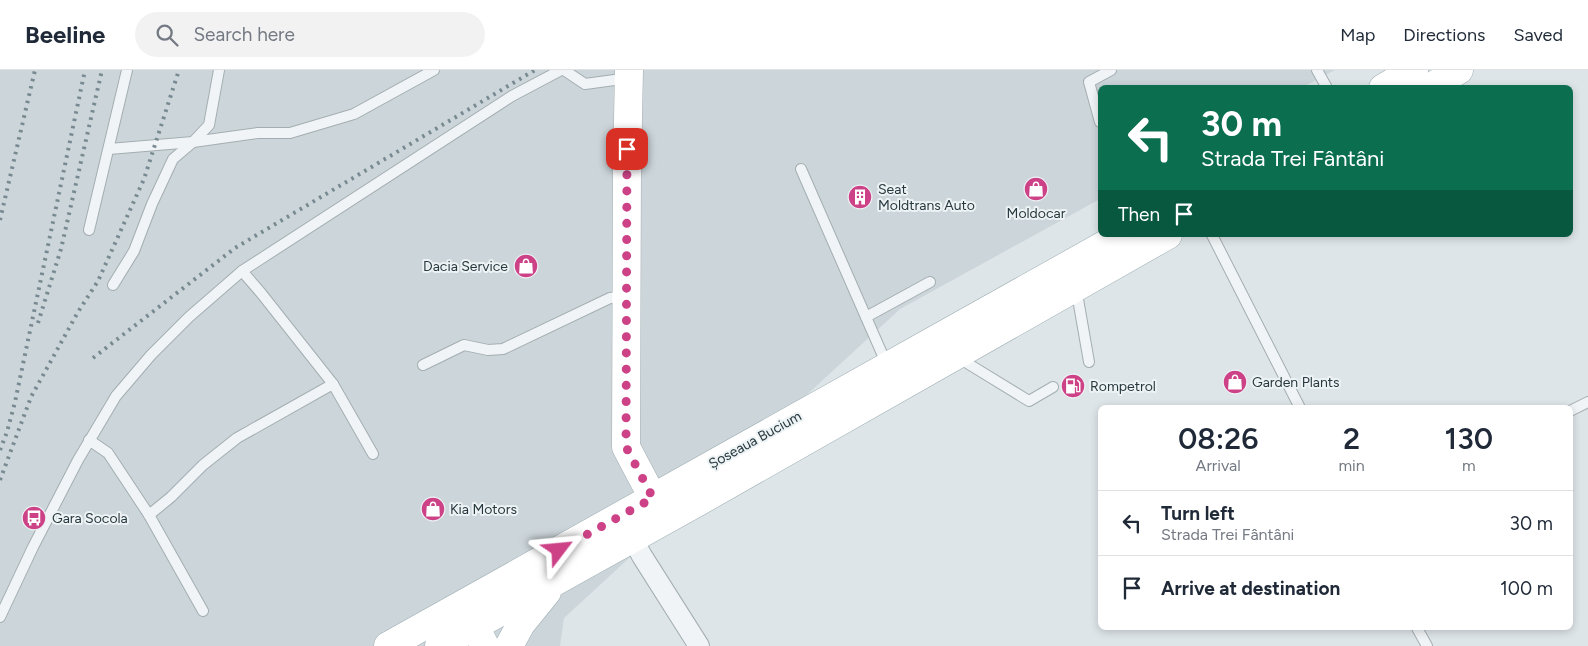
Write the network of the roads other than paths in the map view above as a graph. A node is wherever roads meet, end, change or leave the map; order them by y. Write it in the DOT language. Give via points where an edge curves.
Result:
graph roads {
  1 [pos="127,70"];
  2 [pos="219,70"];
  3 [pos="434,70"];
  4 [pos="562,70"];
  5 [pos="1111,70"];
  6 [pos="1317,70"];
  7 [pos="1414,70"];
  8 [pos="1459,70"];
  9 [pos="629,74"];
  10 [pos="1325,85"];
  11 [pos="1388,85"];
  12 [pos="1434,85"];
  13 [pos="1098,115"];
  14 [pos="193,142"];
  15 [pos="109,149"];
  16 [pos="801,169"];
  17 [pos="89,230"];
  18 [pos="1119,237"];
  19 [pos="1164,237"];
  20 [pos="1213,237"];
  21 [pos="242,271"];
  22 [pos="930,282"];
  23 [pos="113,285"];
  24 [pos="1072,289"];
  25 [pos="626,296"];
  26 [pos="866,317"];
  27 [pos="956,341"];
  28 [pos="1089,362"];
  29 [pos="423,364"];
  30 [pos="887,365"];
  31 [pos="333,384"];
  32 [pos="1053,387"];
  33 [pos="1588,402"];
  34 [pos="1298,405"];
  35 [pos="1573,410"];
  36 [pos="89,440"];
  37 [pos="373,454"];
  38 [pos="659,509"];
  39 [pos="150,516"];
  40 [pos="632,538"];
  41 [pos="556,580"];
  42 [pos="203,611"];
  43 [pos="0,617"];
  44 [pos="475,625"];
  45 [pos="1418,630"];
  46 [pos="444,638"];
  47 [pos="388,646"];
  48 [pos="509,646"];
  49 [pos="700,646"];
  50 [pos="1427,646"];
  1 -- 15 [label="lane"];
  2 -- 14 [label="lane" via="209,125"];
  3 -- 14 [label="lane" via="354,114 290,133 258,133"];
  4 -- 9 [label="lane" via="585,84"];
  4 -- 21 [label="lane" via="512,96"];
  5 -- 13 [label="lane" via="1089,82"];
  6 -- 10 [label="lane"];
  7 -- 11 [label="main road"];
  8 -- 12 [label="main road"];
  9 -- 25 [label="main road"];
  14 -- 15 [label="lane"];
  14 -- 23 [label="lane" via="173,159 134,251"];
  15 -- 17 [label="lane"];
  16 -- 26 [label="lane"];
  18 -- 27 [label="main road, Șoseaua Bucium"];
  19 -- 24 [label="main road, Șoseaua Bucium"];
  20 -- 34 [label="lane"];
  21 -- 31 [label="lane"];
  21 -- 36 [label="lane" via="151,355 116,396"];
  22 -- 26 [label="lane"];
  24 -- 27 [label="main road, Șoseaua Bucium"];
  24 -- 28 [label="lane" via="1078,299"];
  25 -- 29 [label="lane" via="610,298 503,349 488,350 464,345"];
  25 -- 38 [label="main road" via="626,447"];
  26 -- 30 [label="lane"];
  27 -- 30 [label="main road, Șoseaua Bucium"];
  27 -- 32 [label="lane" via="966,363 1030,401"];
  27 -- 38 [label="main road, Șoseaua Bucium"];
  30 -- 38 [label="main road, Șoseaua Bucium"];
  31 -- 37 [label="lane"];
  31 -- 39 [label="lane" via="237,438 203,464 172,498"];
  33 -- 35 [label="lane"];
  36 -- 39 [label="lane" via="108,453"];
  36 -- 43 [label="lane"];
  38 -- 40 [label="main road, Șoseaua Bucium"];
  38 -- 44 [label="main road, Șoseaua Bucium"];
  39 -- 42 [label="lane"];
  40 -- 41 [label="main road, Șoseaua Bucium"];
  40 -- 49 [label="street"];
  41 -- 44 [label="main road, Șoseaua Bucium"];
  41 -- 48 [label="main road" via="521,624"];
  44 -- 46 [label="main road, Șoseaua Bucium"];
  45 -- 50 [label="lane"];
  46 -- 47 [label="main road, Șoseaua Bucium"];
}
